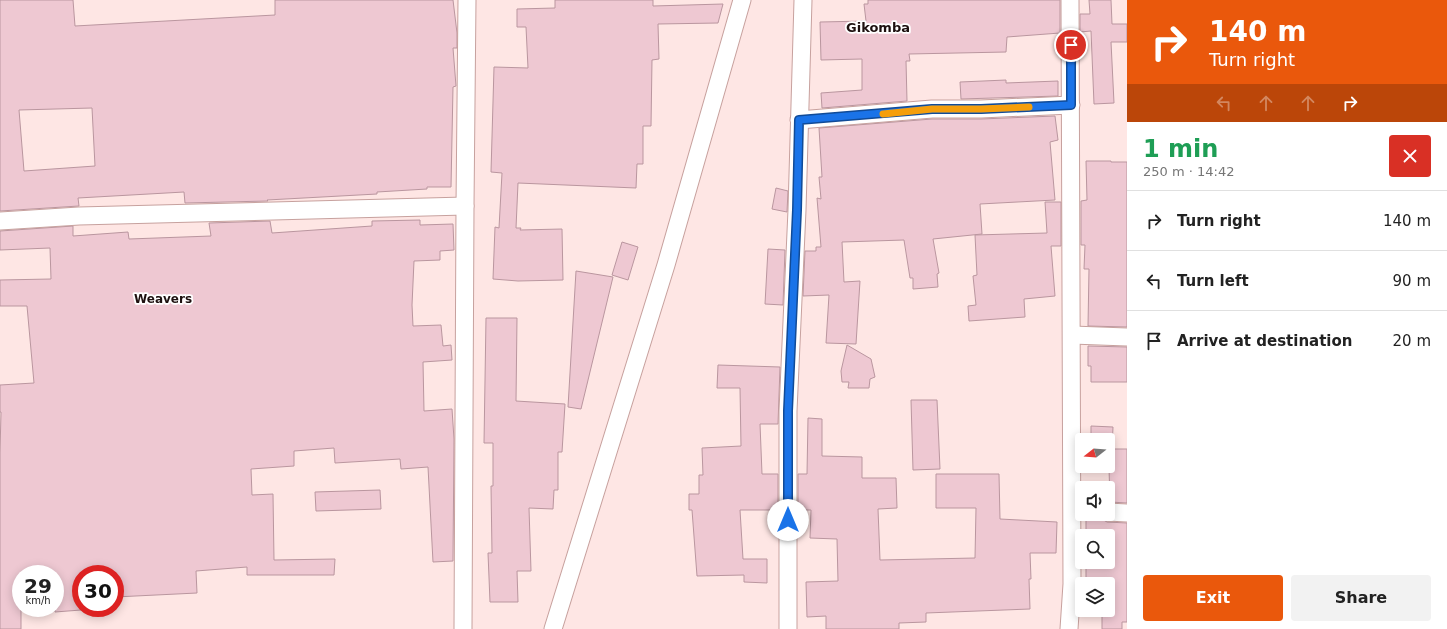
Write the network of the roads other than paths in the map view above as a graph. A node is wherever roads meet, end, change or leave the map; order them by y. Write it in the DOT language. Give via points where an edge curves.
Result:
graph roads {
  1 [pos="467,0"];
  2 [pos="742,0"];
  3 [pos="803,0"];
  4 [pos="1070,0"];
  5 [pos="1071,105"];
  6 [pos="799,120"];
  7 [pos="465,206"];
  8 [pos="0,221"];
  9 [pos="1072,335"];
  10 [pos="1127,337"];
  11 [pos="1076,481"];
  12 [pos="1115,512"];
  13 [pos="1127,513"];
  14 [pos="1076,521"];
  15 [pos="463,629"];
  16 [pos="553,629"];
  17 [pos="788,629"];
  18 [pos="1069,629"];
  1 -- 7 [label="street"];
  2 -- 16 [label="street" via="666,265"];
  3 -- 6 [label="street"];
  4 -- 5 [label="street"];
  5 -- 6 [label="street" via="932,109"];
  5 -- 9 [label="street"];
  6 -- 17 [label="street" via="788,411"];
  7 -- 8 [label="street" via="79,216"];
  7 -- 15 [label="street"];
  9 -- 10 [label="street"];
  9 -- 11 [label="street"];
  12 -- 13 [label="street"];
  14 -- 18 [label="street"];
}
